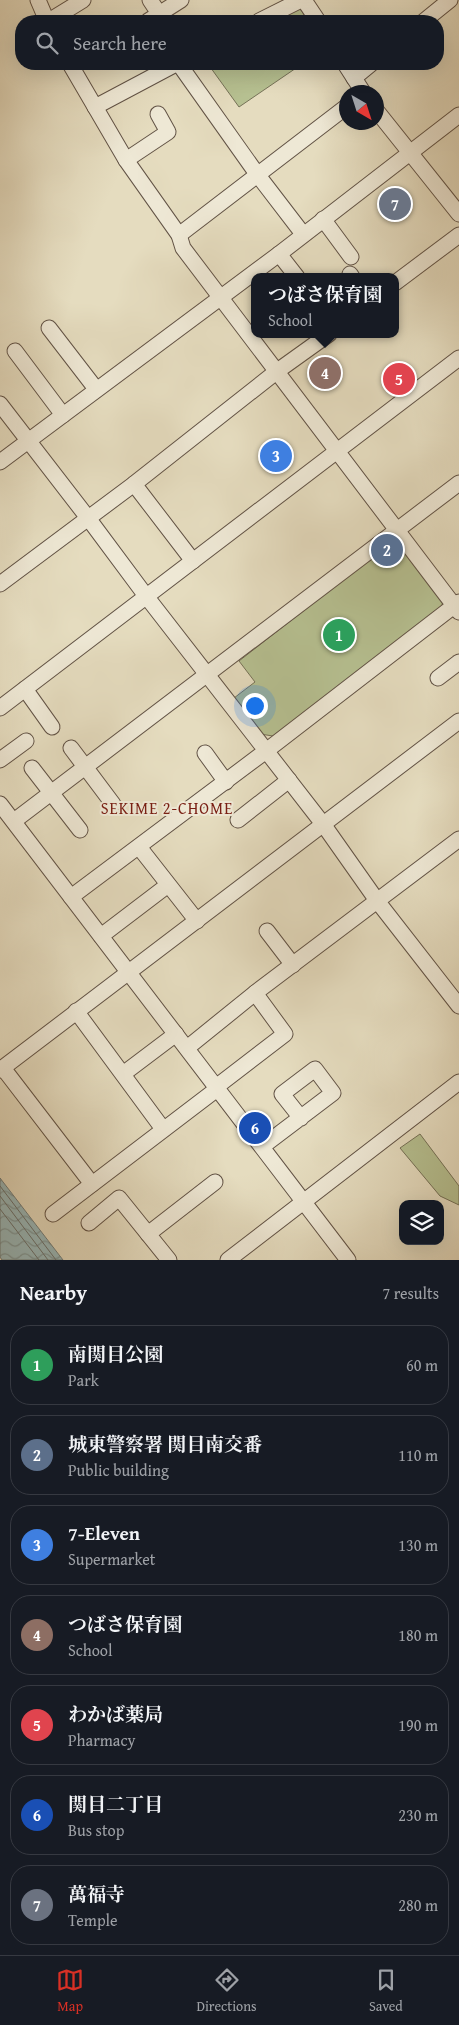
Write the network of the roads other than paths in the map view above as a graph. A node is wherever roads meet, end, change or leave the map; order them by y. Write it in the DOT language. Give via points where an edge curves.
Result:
graph roads {
  1 [pos="38,0"];
  2 [pos="83,0"];
  3 [pos="150,0"];
  4 [pos="181,0"];
  5 [pos="302,0"];
  6 [pos="450,0"];
  7 [pos="45,15"];
  8 [pos="58,15"];
  9 [pos="156,15"];
  10 [pos="162,15"];
  11 [pos="271,15"];
  12 [pos="313,15"];
  13 [pos="431,15"];
  14 [pos="78,70"];
  15 [pos="166,70"];
  16 [pos="181,70"];
  17 [pos="349,70"];
  18 [pos="364,70"];
  19 [pos="354,78"];
  20 [pos="358,85"];
  21 [pos="95,107"];
  22 [pos="339,112"];
  23 [pos="158,114"];
  24 [pos="459,115"];
  25 [pos="384,120"];
  26 [pos="410,152"];
  27 [pos="126,160"];
  28 [pos="257,174"];
  29 [pos="459,214"];
  30 [pos="323,219"];
  31 [pos="303,234"];
  32 [pos="179,235"];
  33 [pos="459,235"];
  34 [pos="279,254"];
  35 [pos="351,257"];
  36 [pos="265,272"];
  37 [pos="293,273"];
  38 [pos="251,280"];
  39 [pos="399,281"];
  40 [pos="221,296"];
  41 [pos="49,328"];
  42 [pos="251,337"];
  43 [pos="251,338"];
  44 [pos="323,338"];
  45 [pos="14,351"];
  46 [pos="459,358"];
  47 [pos="276,372"];
  48 [pos="96,389"];
  49 [pos="0,404"];
  50 [pos="64,415"];
  51 [pos="29,441"];
  52 [pos="336,451"];
  53 [pos="0,462"];
  54 [pos="459,483"];
  55 [pos="134,484"];
  56 [pos="88,518"];
  57 [pos="397,530"];
  58 [pos="193,561"];
  59 [pos="0,584"];
  60 [pos="146,596"];
  61 [pos="457,607"];
  62 [pos="459,662"];
  63 [pos="206,674"];
  64 [pos="438,678"];
  65 [pos="25,690"];
  66 [pos="0,708"];
  67 [pos="459,721"];
  68 [pos="52,727"];
  69 [pos="26,741"];
  70 [pos="71,748"];
  71 [pos="266,751"];
  72 [pos="205,753"];
  73 [pos="0,760"];
  74 [pos="86,767"];
  75 [pos="32,768"];
  76 [pos="289,780"];
  77 [pos="226,782"];
  78 [pos="51,792"];
  79 [pos="0,804"];
  80 [pos="113,804"];
  81 [pos="238,820"];
  82 [pos="14,821"];
  83 [pos="323,824"];
  84 [pos="80,830"];
  85 [pos="459,839"];
  86 [pos="139,847"];
  87 [pos="168,885"];
  88 [pos="71,897"];
  89 [pos="378,902"];
  90 [pos="197,922"];
  91 [pos="267,931"];
  92 [pos="101,936"];
  93 [pos="293,965"];
  94 [pos="130,972"];
  95 [pos="255,993"];
  96 [pos="459,1006"];
  97 [pos="76,1011"];
  98 [pos="176,1034"];
  99 [pos="187,1048"];
  100 [pos="1,1069"];
  101 [pos="123,1074"];
  102 [pos="459,1082"];
  103 [pos="217,1088"];
  104 [pos="301,1118"];
  105 [pos="164,1129"];
  106 [pos="263,1146"];
  107 [pos="216,1182"];
  108 [pos="92,1184"];
  109 [pos="304,1202"];
  110 [pos="53,1214"];
  111 [pos="89,1223"];
  112 [pos="148,1234"];
  113 [pos="169,1260"];
  114 [pos="228,1260"];
  115 [pos="348,1260"];
  1 -- 7 [label="street"];
  2 -- 8 [label="street"];
  3 -- 9 [label="street"];
  4 -- 10 [label="street"];
  5 -- 11 [label="street"];
  5 -- 12 [label="street"];
  6 -- 13 [label="street"];
  14 -- 21 [label="street"];
  15 -- 21 [label="street"];
  16 -- 28 [label="street"];
  17 -- 19 [label="street"];
  18 -- 19 [label="street"];
  19 -- 20 [label="street"];
  21 -- 27 [label="street"];
  22 -- 28 [label="street"];
  23 -- 27 [label="street" via="172,130"];
  24 -- 26 [label="street"];
  25 -- 26 [label="street"];
  26 -- 29 [label="street"];
  26 -- 30 [label="street"];
  27 -- 32 [label="street"];
  28 -- 31 [label="street"];
  28 -- 32 [label="street"];
  30 -- 31 [label="street"];
  30 -- 35 [label="street"];
  31 -- 34 [label="street"];
  32 -- 40 [label="street" via="183,248"];
  33 -- 39 [label="street"];
  34 -- 36 [label="street"];
  34 -- 37 [label="street"];
  38 -- 40 [label="street"];
  40 -- 42 [label="street"];
  40 -- 48 [label="street"];
  41 -- 48 [label="street"];
  43 -- 47 [label="street"];
  44 -- 47 [label="street"];
  45 -- 50 [label="street"];
  46 -- 52 [label="street"];
  47 -- 52 [label="street"];
  47 -- 55 [label="street"];
  48 -- 50 [label="street"];
  49 -- 51 [label="street"];
  50 -- 51 [label="street"];
  51 -- 53 [label="street"];
  51 -- 56 [label="street"];
  52 -- 57 [label="street"];
  52 -- 58 [label="street"];
  54 -- 57 [label="street"];
  55 -- 56 [label="street"];
  55 -- 58 [label="street"];
  56 -- 59 [label="street"];
  56 -- 60 [label="street"];
  57 -- 61 [label="street"];
  57 -- 63 [label="street"];
  58 -- 60 [label="street"];
  60 -- 63 [label="street"];
  60 -- 65 [label="street"];
  61 -- 71 [label="street"];
  62 -- 64 [label="street"];
  63 -- 71 [label="street"];
  63 -- 74 [label="street"];
  65 -- 66 [label="street"];
  65 -- 68 [label="street"];
  67 -- 83 [label="street"];
  69 -- 73 [label="street"];
  70 -- 74 [label="street"];
  71 -- 76 [label="street"];
  71 -- 77 [label="street"];
  72 -- 77 [label="street"];
  74 -- 78 [label="street"];
  74 -- 80 [label="street"];
  75 -- 78 [label="street"];
  76 -- 81 [label="street"];
  76 -- 83 [label="street"];
  77 -- 86 [label="street"];
  78 -- 82 [label="street"];
  78 -- 84 [label="street"];
  79 -- 82 [label="street"];
  82 -- 88 [label="street"];
  83 -- 89 [label="street"];
  83 -- 90 [label="street"];
  85 -- 89 [label="street"];
  86 -- 87 [label="street"];
  86 -- 88 [label="street"];
  87 -- 90 [label="street"];
  87 -- 92 [label="street"];
  88 -- 92 [label="street"];
  89 -- 93 [label="street"];
  89 -- 96 [label="street"];
  90 -- 94 [label="street"];
  91 -- 93 [label="street"];
  92 -- 94 [label="street"];
  93 -- 95 [label="street"];
  94 -- 97 [label="street"];
  94 -- 98 [label="street"];
  95 -- 99 [label="street"];
  95 -- 103 [label="street" via="285,1034"];
  97 -- 100 [label="street"];
  97 -- 101 [label="street"];
  98 -- 99 [label="street"];
  98 -- 101 [label="street"];
  99 -- 103 [label="street"];
  100 -- 108 [label="street"];
  101 -- 105 [label="street"];
  102 -- 109 [label="street"];
  103 -- 105 [label="street"];
  103 -- 106 [label="street"];
  104 -- 106 [label="street"];
  105 -- 108 [label="street"];
  106 -- 109 [label="street"];
  107 -- 112 [label="street"];
  108 -- 110 [label="street"];
  109 -- 114 [label="street"];
  109 -- 115 [label="street"];
  111 -- 112 [label="street" via="119,1198"];
  112 -- 113 [label="street"];
}
